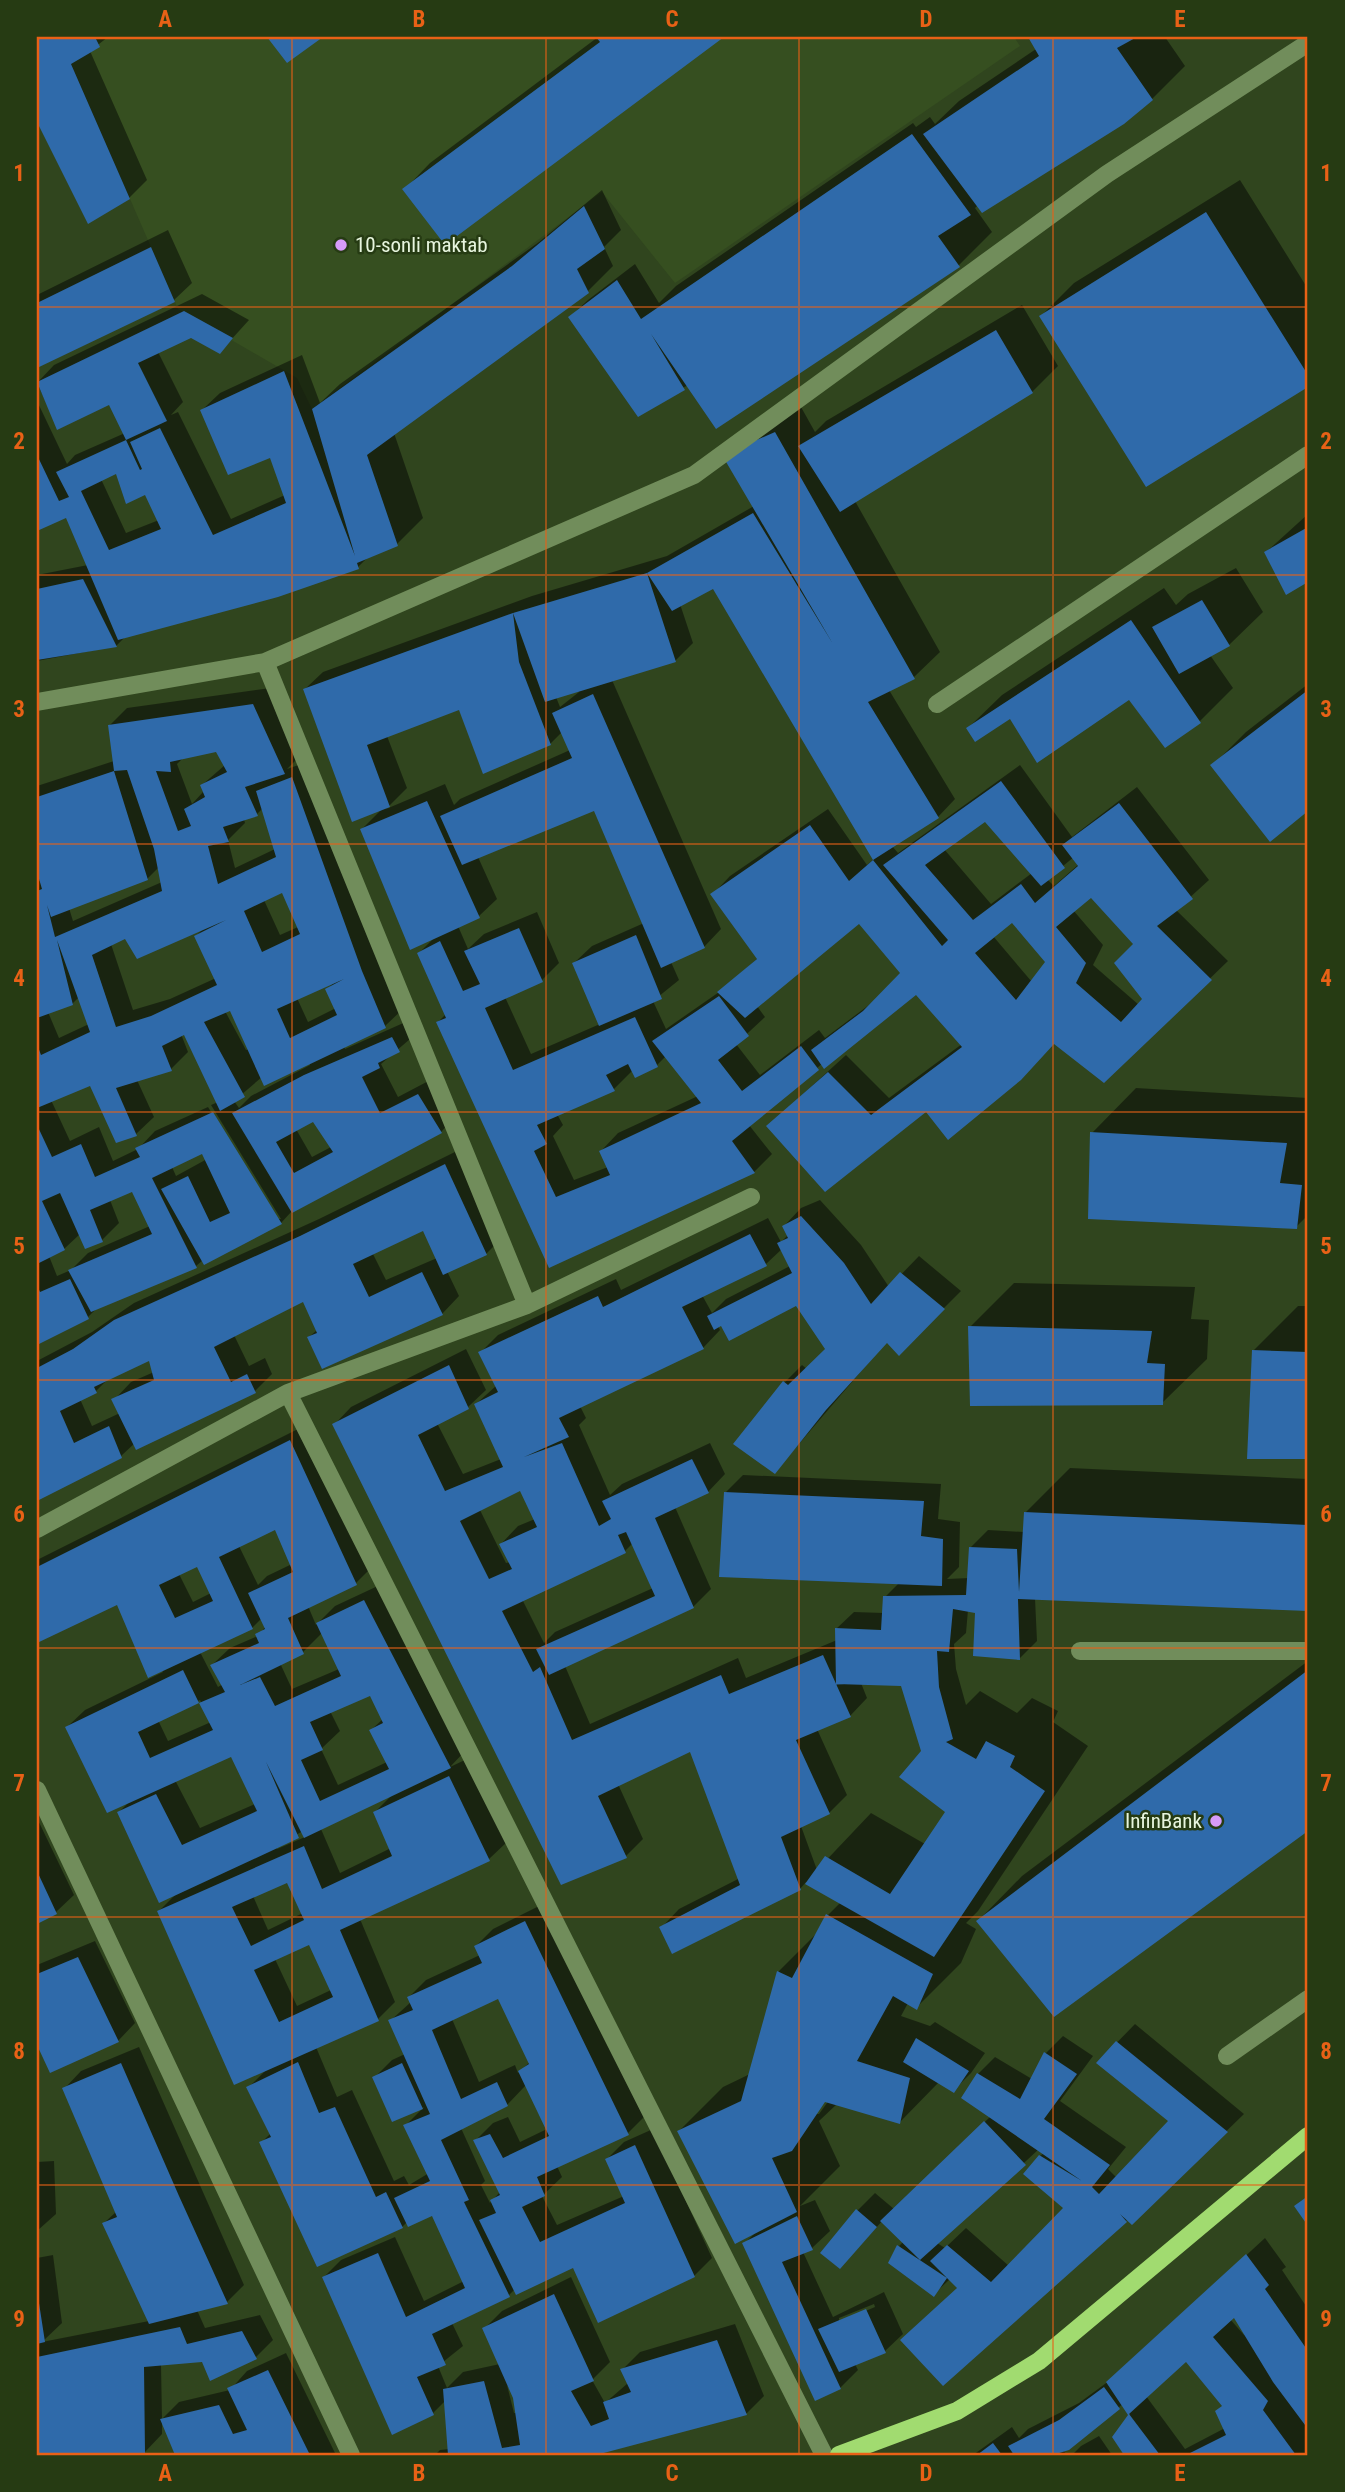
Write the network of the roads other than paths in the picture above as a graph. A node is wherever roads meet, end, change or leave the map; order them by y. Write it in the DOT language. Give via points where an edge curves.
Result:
graph roads {
  1 [pos="1308,43"];
  2 [pos="1308,455"];
  3 [pos="265,662"];
  4 [pos="37,702"];
  5 [pos="937,704"];
  6 [pos="751,1197"];
  7 [pos="527,1306"];
  8 [pos="288,1393"];
  9 [pos="37,1529"];
  10 [pos="1080,1651"];
  11 [pos="1308,1651"];
  12 [pos="37,1790"];
  13 [pos="1308,1999"];
  14 [pos="1227,2056"];
  15 [pos="1308,2136"];
  16 [pos="351,2455"];
  17 [pos="824,2455"];
  18 [pos="839,2455"];
  1 -- 3 [label="street" via="1107,174 694,475"];
  2 -- 5 [label="street"];
  3 -- 4 [label="street"];
  3 -- 7 [label="street"];
  6 -- 7 [label="street"];
  7 -- 8 [label="street"];
  8 -- 9 [label="street"];
  8 -- 17 [label="street"];
  10 -- 11 [label="street"];
  12 -- 16 [label="street"];
  13 -- 14 [label="street"];
  15 -- 18 [label="main road" via="1039,2361 957,2412"];
}
